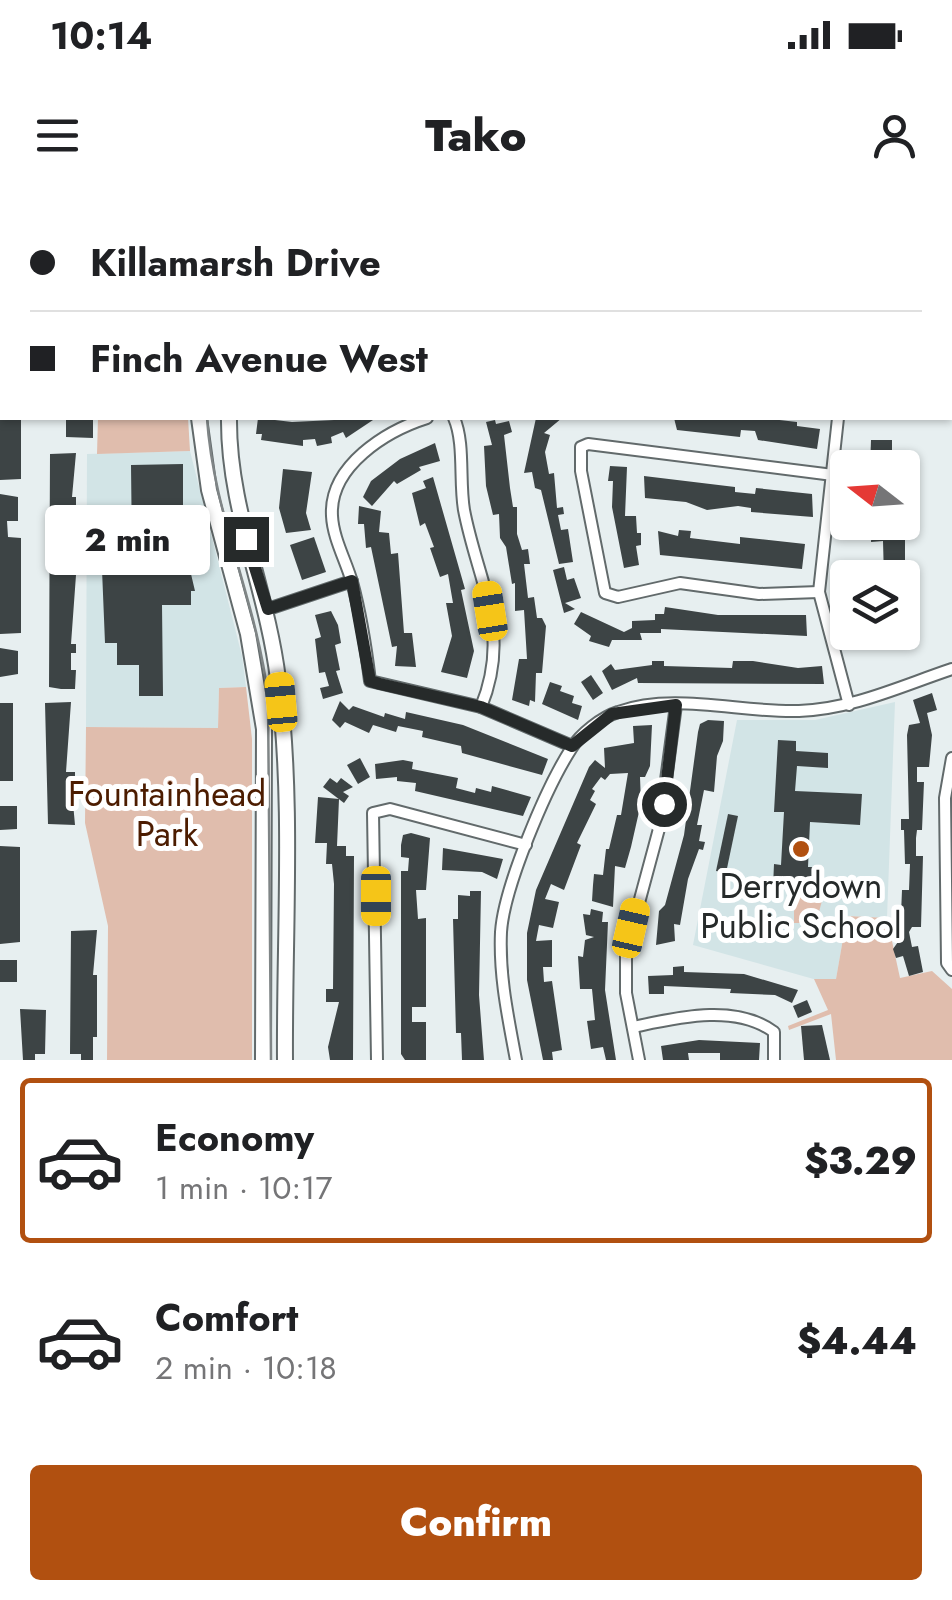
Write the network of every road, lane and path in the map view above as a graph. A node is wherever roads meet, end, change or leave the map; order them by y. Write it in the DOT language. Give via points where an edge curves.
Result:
graph roads {
  1 [pos="199,420"];
  2 [pos="228,420"];
  3 [pos="423,420"];
  4 [pos="456,420"];
  5 [pos="838,420"];
  6 [pos="835,450"];
  7 [pos="830,475"];
  8 [pos="830,500"];
  9 [pos="352,581"];
  10 [pos="819,592"];
  11 [pos="268,609"];
  12 [pos="952,669"];
  13 [pos="676,705"];
  14 [pos="849,705"];
  15 [pos="481,707"];
  16 [pos="572,746"];
  17 [pos="952,758"];
  18 [pos="526,845"];
  19 [pos="952,970"];
  20 [pos="634,1028"];
  21 [pos="263,1060"];
  22 [pos="285,1060"];
  23 [pos="377,1060"];
  24 [pos="516,1060"];
  25 [pos="639,1060"];
  26 [pos="774,1060"];
  1 -- 21 [label="main road" via="264,729"];
  2 -- 11 [label="main road" via="236,504"];
  3 -- 9 [label="street" via="358,458 338,484 332,519"];
  4 -- 15 [label="street" via="465,513 485,576 496,646"];
  5 -- 6 [label="street"];
  7 -- 10 [label="street" via="581,447 605,592 618,597 680,583 758,594"];
  8 -- 10 [label="street"];
  9 -- 11 [label="street"];
  9 -- 15 [label="street" via="370,681"];
  10 -- 14 [label="street"];
  11 -- 22 [label="main road" via="283,726"];
  12 -- 14 [label="street"];
  13 -- 14 [label="street" via="798,711"];
  13 -- 16 [label="street" via="612,714"];
  13 -- 20 [label="street" via="660,824 626,951"];
  15 -- 16 [label="street"];
  16 -- 18 [label="street"];
  17 -- 19 [label="street" via="945,798"];
  18 -- 23 [label="street" via="390,809 373,814"];
  18 -- 24 [label="street" via="502,928 501,980"];
  20 -- 25 [label="street"];
  20 -- 26 [label="street" via="707,1014 747,1022 774,1032"];
}
